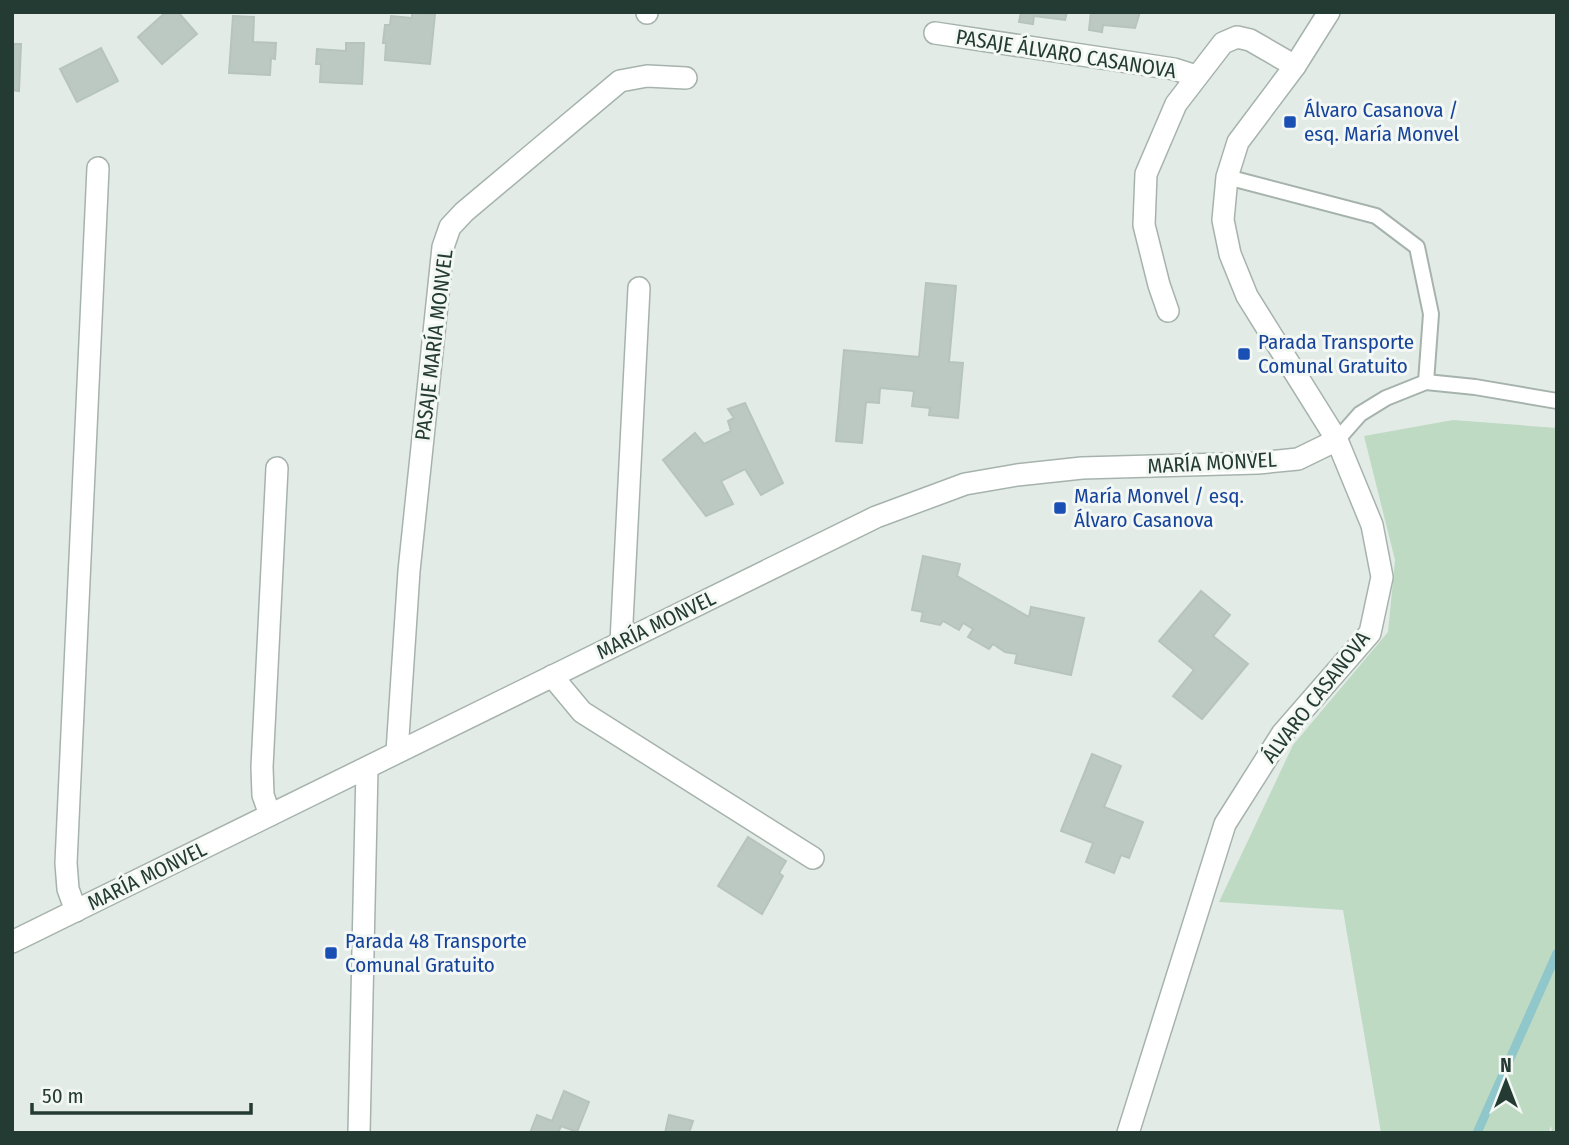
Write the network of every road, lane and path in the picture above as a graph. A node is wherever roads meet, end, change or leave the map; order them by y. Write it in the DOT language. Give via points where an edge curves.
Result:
graph roads {
  1 [pos="1329,12"];
  2 [pos="935,33"];
  3 [pos="1296,66"];
  4 [pos="1196,76"];
  5 [pos="686,78"];
  6 [pos="98,168"];
  7 [pos="1227,177"];
  8 [pos="639,288"];
  9 [pos="1168,311"];
  10 [pos="1426,382"];
  11 [pos="1557,401"];
  12 [pos="1337,440"];
  13 [pos="277,468"];
  14 [pos="621,642"];
  15 [pos="552,676"];
  16 [pos="397,752"];
  17 [pos="366,768"];
  18 [pos="270,816"];
  19 [pos="813,858"];
  20 [pos="76,911"];
  21 [pos="12,942"];
  22 [pos="359,1133"];
  23 [pos="1128,1133"];
  1 -- 3 [label="street, ÁLVARO CASANOVA"];
  2 -- 4 [label="street, PASAJE ÁLVARO CASANOVA"];
  3 -- 4 [label="street, PASAJE ÁLVARO CASANOVA" via="1237,37 1223,43"];
  3 -- 7 [label="street, ÁLVARO CASANOVA" via="1238,142"];
  4 -- 9 [label="street, PASAJE ÁLVARO CASANOVA" via="1176,104 1146,174 1144,225"];
  5 -- 16 [label="street, PASAJE MARÍA MONVEL" via="648,76 620,81 450,227 443,247 409,571"];
  6 -- 20 [label="street" via="66,863"];
  7 -- 10 [label="lane" via="1376,216 1417,247 1431,314"];
  7 -- 12 [label="street, ÁLVARO CASANOVA" via="1223,220 1230,254 1247,296"];
  8 -- 14 [label="street"];
  10 -- 11 [label="lane"];
  10 -- 12 [label="lane" via="1360,414"];
  12 -- 14 [label="street, MARÍA MONVEL" via="1284,460 1082,468 965,484 876,517"];
  12 -- 23 [label="street, ÁLVARO CASANOVA" via="1371,524 1382,577 1370,633 1282,734 1225,824"];
  13 -- 18 [label="street" via="262,767 263,795"];
  14 -- 15 [label="street, MARÍA MONVEL"];
  15 -- 16 [label="street, MARÍA MONVEL"];
  15 -- 19 [label="street" via="582,712"];
  16 -- 17 [label="street, MARÍA MONVEL"];
  17 -- 18 [label="street, MARÍA MONVEL"];
  17 -- 22 [label="street"];
  18 -- 20 [label="street, MARÍA MONVEL"];
  20 -- 21 [label="street, MARÍA MONVEL"];
}
